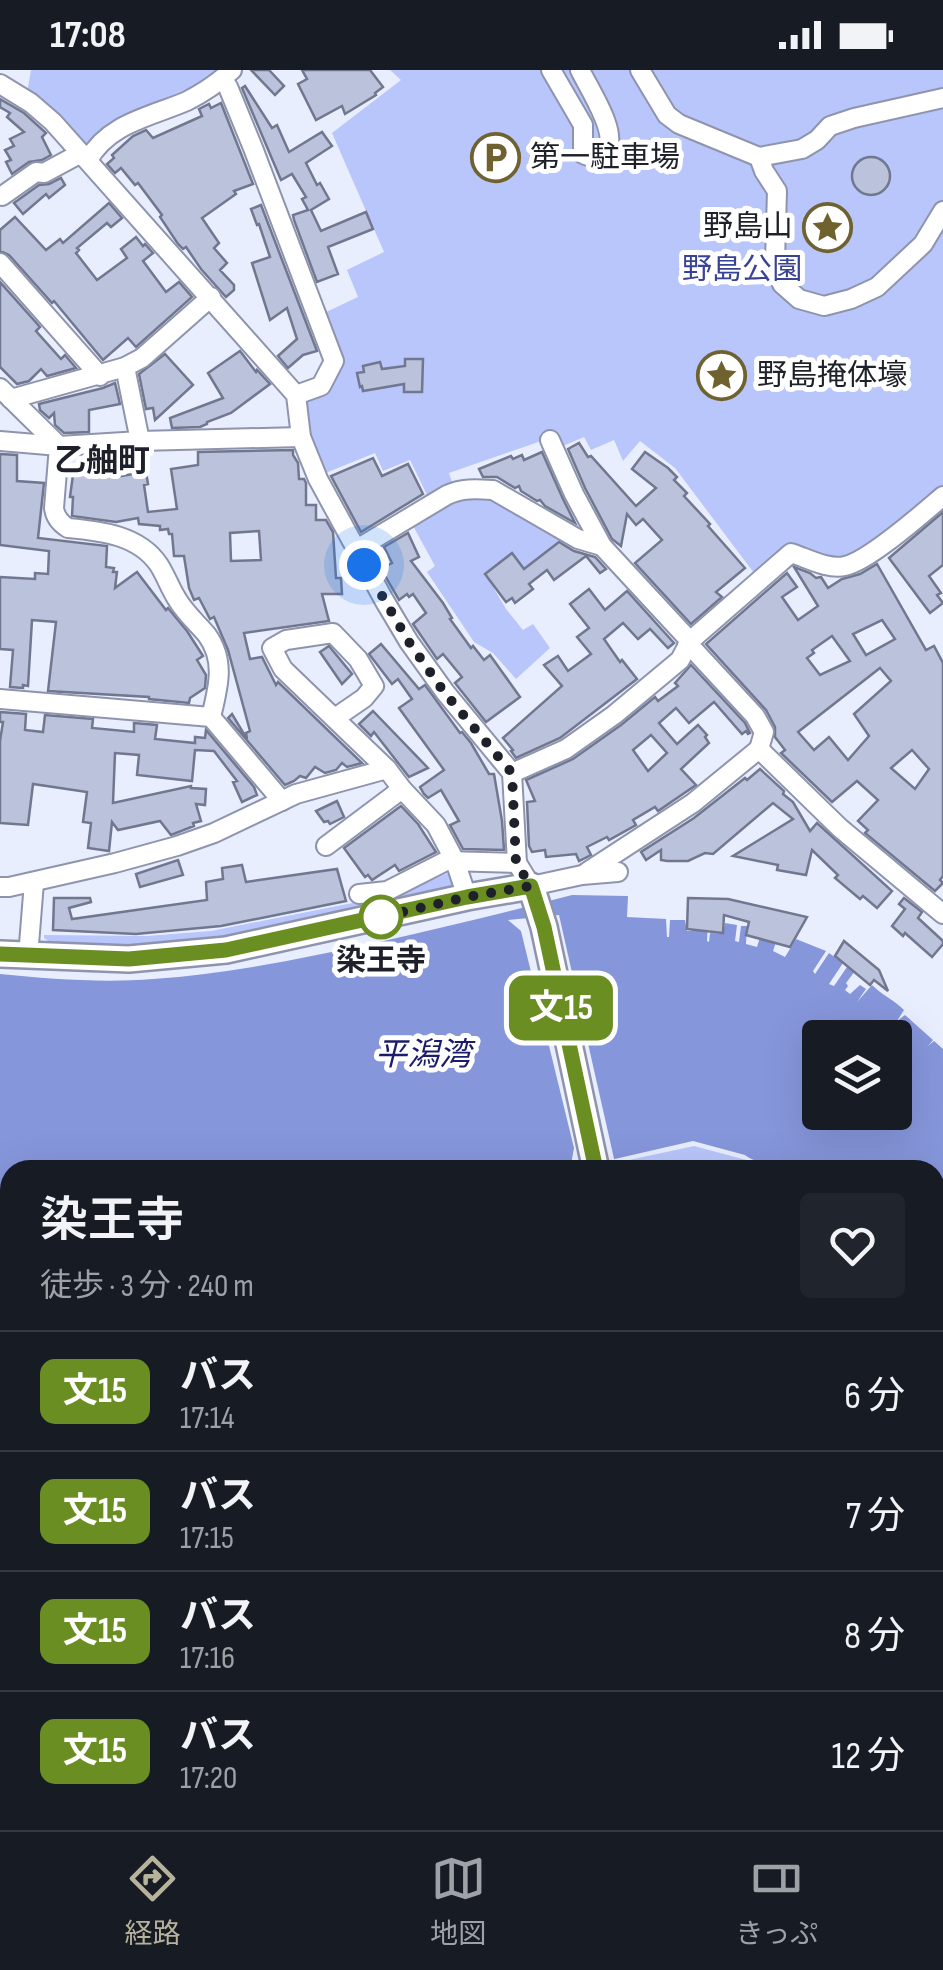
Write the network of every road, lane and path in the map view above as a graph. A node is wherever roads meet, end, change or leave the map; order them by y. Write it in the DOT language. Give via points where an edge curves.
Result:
graph roads {
  1 [pos="551,70"];
  2 [pos="580,70"];
  3 [pos="640,70"];
  4 [pos="227,75"];
  5 [pos="0,84"];
  6 [pos="943,98"];
  7 [pos="84,156"];
  8 [pos="759,157"];
  9 [pos="2,196"];
  10 [pos="943,211"];
  11 [pos="0,263"];
  12 [pos="211,297"];
  13 [pos="125,367"];
  14 [pos="100,376"];
  15 [pos="6,394"];
  16 [pos="296,394"];
  17 [pos="301,437"];
  18 [pos="550,440"];
  19 [pos="0,441"];
  20 [pos="140,441"];
  21 [pos="59,446"];
  22 [pos="943,496"];
  23 [pos="602,546"];
  24 [pos="356,549"];
  25 [pos="688,644"];
  26 [pos="0,699"];
  27 [pos="212,718"];
  28 [pos="335,718"];
  29 [pos="759,749"];
  30 [pos="387,769"];
  31 [pos="512,773"];
  32 [pos="402,789"];
  33 [pos="282,802"];
  34 [pos="326,846"];
  35 [pos="455,862"];
  36 [pos="516,863"];
  37 [pos="618,872"];
  38 [pos="582,875"];
  39 [pos="34,882"];
  40 [pos="531,886"];
  41 [pos="0,887"];
  42 [pos="359,894"];
  43 [pos="467,897"];
  44 [pos="943,914"];
  45 [pos="0,954"];
  46 [pos="28,956"];
  47 [pos="594,1160"];
  1 -- 2 [label="street" via="583,126 583,154 596,157 606,151 610,130"];
  3 -- 8 [label="street" via="679,124"];
  4 -- 7 [label="street" via="190,99 127,123"];
  4 -- 16 [label="street" via="334,360 320,386"];
  5 -- 7 [label="street" via="31,103"];
  6 -- 8 [label="street" via="854,118 830,126 802,149"];
  7 -- 9 [label="street" via="36,172"];
  7 -- 12 [label="street"];
  8 -- 10 [label="street" via="778,191 775,261 782,284 824,306 877,288 923,244"];
  11 -- 14 [label="street"];
  12 -- 13 [label="street"];
  12 -- 16 [label="street"];
  13 -- 14 [label="street"];
  13 -- 20 [label="street"];
  14 -- 15 [label="street"];
  15 -- 21 [label="street"];
  16 -- 17 [label="street"];
  17 -- 20 [label="street"];
  17 -- 24 [label="street"];
  18 -- 23 [label="street"];
  19 -- 21 [label="street"];
  20 -- 21 [label="street"];
  21 -- 27 [label="street" via="55,515 68,528 120,536 157,562 219,660"];
  22 -- 25 [label="street" via="846,566 791,553"];
  23 -- 24 [label="street" via="578,540 493,490 460,489"];
  23 -- 25 [label="street"];
  24 -- 31 [label="street" via="409,642"];
  25 -- 29 [label="street" via="755,716 764,732"];
  25 -- 31 [label="street" via="680,660 614,715 566,750"];
  26 -- 27 [label="street"];
  27 -- 33 [label="street"];
  28 -- 28 [label="street" via="282,669 272,648 333,632 358,659 374,686"];
  28 -- 30 [label="street"];
  29 -- 38 [label="street" via="694,803"];
  29 -- 44 [label="street"];
  30 -- 32 [label="street"];
  30 -- 33 [label="street"];
  31 -- 36 [label="street"];
  32 -- 34 [label="street"];
  32 -- 35 [label="street" via="436,825"];
  33 -- 39 [label="street" via="177,846"];
  35 -- 36 [label="street"];
  35 -- 42 [label="street" via="387,891"];
  35 -- 43 [label="street"];
  36 -- 40 [label="street"];
  37 -- 38 [label="street"];
  38 -- 40 [label="street"];
  39 -- 41 [label="street"];
  39 -- 46 [label="street"];
  40 -- 43 [label="street"];
  40 -- 47 [label="street"];
  43 -- 46 [label="street" via="226,950 129,959"];
  45 -- 46 [label="street"];
}
